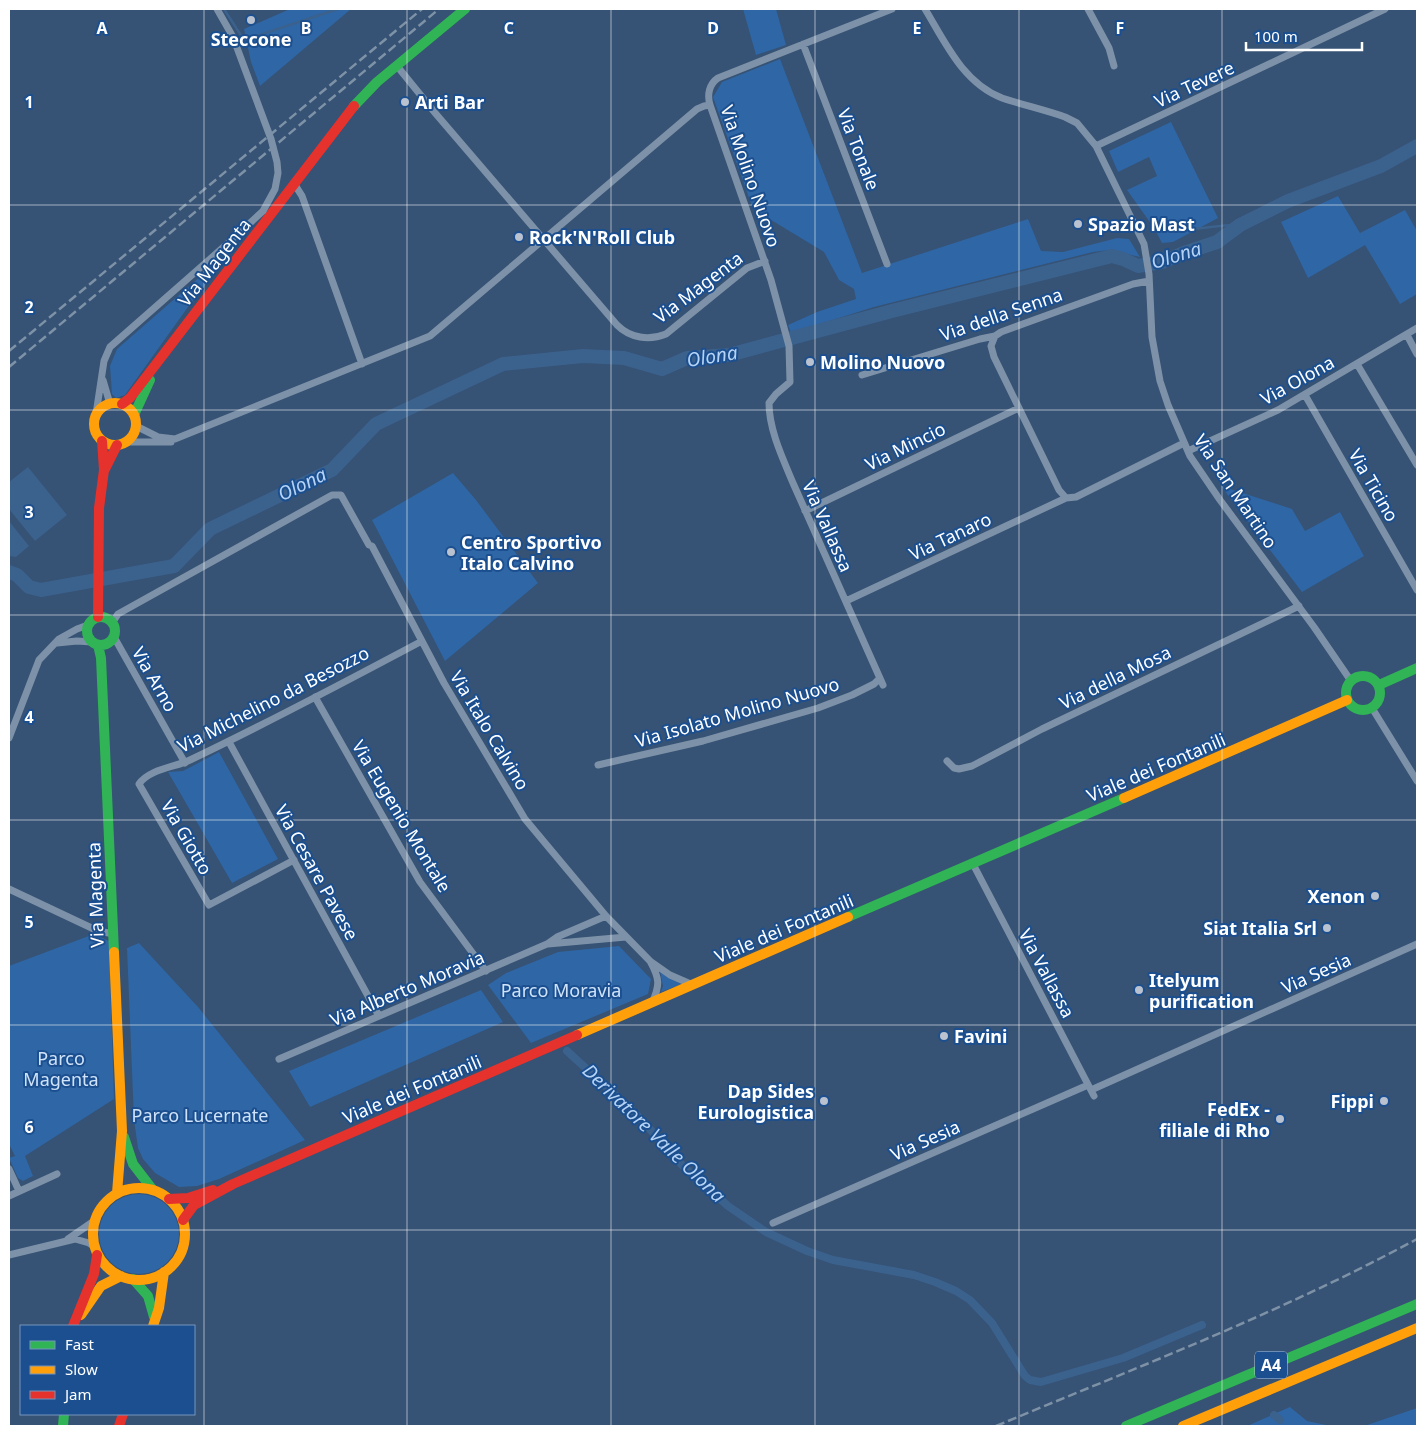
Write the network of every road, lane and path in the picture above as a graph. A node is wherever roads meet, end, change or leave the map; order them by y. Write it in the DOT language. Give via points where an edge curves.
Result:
graph roads {
  1 [pos="217,9"];
  2 [pos="465,9"];
  3 [pos="892,9"];
  4 [pos="925,9"];
  5 [pos="1088,9"];
  6 [pos="1385,9"];
  7 [pos="803,44"];
  8 [pos="397,66"];
  9 [pos="1114,66"];
  10 [pos="710,105"];
  11 [pos="1096,146"];
  12 [pos="294,185"];
  13 [pos="544,240"];
  14 [pos="765,261"];
  15 [pos="887,264"];
  16 [pos="1149,277"];
  17 [pos="1417,328"];
  18 [pos="1407,335"];
  19 [pos="995,336"];
  20 [pos="1417,354"];
  21 [pos="160,359"];
  22 [pos="362,364"];
  23 [pos="1357,364"];
  24 [pos="862,375"];
  25 [pos="102,377"];
  26 [pos="790,382"];
  27 [pos="1305,394"];
  28 [pos="110,404"];
  29 [pos="122,404"];
  30 [pos="1019,408"];
  31 [pos="96,414"];
  32 [pos="134,415"];
  33 [pos="136,426"];
  34 [pos="185,436"];
  35 [pos="102,441"];
  36 [pos="1184,443"];
  37 [pos="121,444"];
  38 [pos="1188,451"];
  39 [pos="1417,465"];
  40 [pos="104,470"];
  41 [pos="1066,498"];
  42 [pos="805,511"];
  43 [pos="1417,590"];
  44 [pos="846,601"];
  45 [pos="1299,606"];
  46 [pos="105,619"];
  47 [pos="88,625"];
  48 [pos="422,641"];
  49 [pos="103,642"];
  50 [pos="57,643"];
  51 [pos="1417,668"];
  52 [pos="1350,681"];
  53 [pos="881,682"];
  54 [pos="1379,685"];
  55 [pos="315,697"];
  56 [pos="1347,700"];
  57 [pos="1372,708"];
  58 [pos="9,738"];
  59 [pos="229,742"];
  60 [pos="947,761"];
  61 [pos="185,763"];
  62 [pos="598,765"];
  63 [pos="1417,781"];
  64 [pos="139,784"];
  65 [pos="294,860"];
  66 [pos="973,864"];
  67 [pos="9,889"];
  68 [pos="606,916"];
  69 [pos="114,934"];
  70 [pos="626,936"];
  71 [pos="548,944"];
  72 [pos="1417,944"];
  73 [pos="650,961"];
  74 [pos="486,971"];
  75 [pos="693,985"];
  76 [pos="652,1003"];
  77 [pos="379,1016"];
  78 [pos="279,1059"];
  79 [pos="1091,1090"];
  80 [pos="122,1131"];
  81 [pos="9,1169"];
  82 [pos="57,1174"];
  83 [pos="233,1184"];
  84 [pos="153,1190"];
  85 [pos="19,1192"];
  86 [pos="117,1193"];
  87 [pos="9,1196"];
  88 [pos="169,1199"];
  89 [pos="183,1220"];
  90 [pos="94,1221"];
  91 [pos="773,1222"];
  92 [pos="63,1241"];
  93 [pos="96,1250"];
  94 [pos="9,1255"];
  95 [pos="164,1272"];
  96 [pos="120,1276"];
  97 [pos="133,1279"];
  98 [pos="1417,1304"];
  99 [pos="153,1324"];
  100 [pos="73,1325"];
  101 [pos="74,1325"];
  102 [pos="1417,1328"];
  103 [pos="1126,1426"];
  104 [pos="1183,1426"];
  1 -- 25 [label="street, bridge" via="233,36 271,140 278,173 275,189 263,211 110,347"];
  2 -- 8 [label="main road, Via Magenta"];
  3 -- 7 [label="street, Via Molino Nuovo"];
  4 -- 11 [label="street, Via San Martino" via="953,56 983,88 1074,121"];
  5 -- 9 [label="street" via="1109,48"];
  6 -- 11 [label="street, Via Tevere"];
  7 -- 10 [label="street, Via Molino Nuovo" via="713,81 709,89"];
  7 -- 15 [label="street, Via Tonale"];
  8 -- 12 [label="main road, Via Magenta" via="355,105"];
  8 -- 13 [label="street, Via Magenta"];
  10 -- 13 [label="street" via="697,109"];
  10 -- 14 [label="street, Via Molino Nuovo"];
  11 -- 16 [label="street, Via San Martino" via="1139,234 1147,256"];
  12 -- 21 [label="main road, Via Magenta"];
  12 -- 22 [label="street" via="302,196"];
  13 -- 14 [label="street, Via Magenta" via="621,330 642,337 671,332 747,268"];
  13 -- 22 [label="street" via="430,336"];
  14 -- 26 [label="street, Via Molino Nuovo" via="789,346"];
  16 -- 19 [label="street, Via della Senna"];
  16 -- 36 [label="street, Via San Martino" via="1152,337 1160,381"];
  17 -- 18 [label="street, Via Olona"];
  18 -- 20 [label="street"];
  18 -- 23 [label="street, Via Olona"];
  19 -- 24 [label="street, Via della Senna"];
  19 -- 30 [label="street" via="992,351"];
  21 -- 29 [label="main road, Via Magenta"];
  21 -- 32 [label="main road, Via Magenta"];
  22 -- 34 [label="street"];
  23 -- 27 [label="street, Via Olona"];
  23 -- 39 [label="street"];
  25 -- 28 [label="street"];
  25 -- 31 [label="street"];
  26 -- 42 [label="street, Via Vallassa" via="770,400 769,406 781,455"];
  27 -- 38 [label="street, Via Olona" via="1278,410"];
  27 -- 43 [label="street, Via Ticino"];
  28 -- 29 [label="main road"];
  28 -- 31 [label="main road"];
  29 -- 32 [label="main road"];
  30 -- 41 [label="street" via="1059,490"];
  30 -- 42 [label="street, Via Mincio"];
  31 -- 35 [label="main road" via="94,428"];
  32 -- 33 [label="main road"];
  33 -- 34 [label="street" via="167,440"];
  33 -- 37 [label="main road" via="132,436"];
  34 -- 37 [label="street" via="164,444"];
  35 -- 37 [label="main road"];
  35 -- 40 [label="main road"];
  36 -- 38 [label="street, Via San Martino"];
  36 -- 41 [label="street, Via Tanaro" via="1076,497"];
  37 -- 40 [label="main road"];
  38 -- 45 [label="street, Via San Martino" via="1220,500"];
  40 -- 46 [label="main road" via="99,508 99,585"];
  41 -- 44 [label="street, Via Tanaro"];
  42 -- 44 [label="street, Via Vallassa"];
  44 -- 53 [label="street, Via Vallassa"];
  45 -- 52 [label="street, Via San Martino"];
  45 -- 60 [label="street, Via della Mosa" via="1049,725 972,766 959,770"];
  46 -- 47 [label="main road" via="92,620"];
  46 -- 48 [label="street, Via Italo Calvino" via="338,494 372,546"];
  46 -- 49 [label="main road" via="115,631"];
  47 -- 49 [label="main road" via="86,633"];
  47 -- 50 [label="street" via="65,635"];
  48 -- 55 [label="street, Via Michelino da Besozzo"];
  48 -- 68 [label="street, Via Italo Calvino" via="525,819"];
  49 -- 50 [label="street"];
  49 -- 61 [label="street, Via Arno"];
  49 -- 69 [label="main road, Via Magenta" via="101,658"];
  50 -- 58 [label="street" via="46,651 36,667"];
  51 -- 54 [label="main road"];
  52 -- 54 [label="main road" via="1363,676 1372,678"];
  52 -- 56 [label="main road"];
  53 -- 62 [label="street, Via Isolato Molino Nuovo" via="818,708 704,741"];
  54 -- 57 [label="main road" via="1381,697"];
  55 -- 59 [label="street, Via Michelino da Besozzo"];
  55 -- 74 [label="street, Via Eugenio Montale" via="420,882"];
  56 -- 57 [label="main road" via="1358,710"];
  56 -- 66 [label="main road, Viale dei Fontanili"];
  57 -- 63 [label="street"];
  59 -- 61 [label="street, Via Michelino da Besozzo"];
  59 -- 65 [label="street, Via Cesare Pavese"];
  61 -- 64 [label="street, Via Michelino da Besozzo" via="164,768"];
  64 -- 65 [label="street, Via Giotto" via="209,905"];
  65 -- 77 [label="street, Via Cesare Pavese"];
  66 -- 75 [label="main road, Viale dei Fontanili"];
  66 -- 79 [label="street, Via Vallassa"];
  67 -- 69 [label="street" via="103,933"];
  68 -- 70 [label="street, Via Italo Calvino"];
  68 -- 71 [label="street, Via Alberto Moravia"];
  69 -- 80 [label="main road, Via Magenta"];
  70 -- 71 [label="street, Via Alberto Moravia"];
  70 -- 73 [label="street, Via Italo Calvino"];
  71 -- 74 [label="street, Via Alberto Moravia"];
  72 -- 79 [label="street, Via Sesia"];
  73 -- 75 [label="street" via="670,976"];
  73 -- 76 [label="street" via="659,985"];
  74 -- 77 [label="street, Via Alberto Moravia"];
  75 -- 76 [label="main road, Viale dei Fontanili"];
  76 -- 83 [label="main road, Viale dei Fontanili"];
  77 -- 78 [label="street, Via Alberto Moravia"];
  79 -- 91 [label="street, Via Sesia"];
  80 -- 84 [label="main road, Via Magenta" via="133,1164"];
  80 -- 86 [label="main road, Via Magenta"];
  81 -- 85 [label="street"];
  82 -- 85 [label="street"];
  83 -- 88 [label="main road, Viale dei Fontanili" via="188,1198"];
  83 -- 89 [label="main road, Viale dei Fontanili" via="194,1205"];
  84 -- 86 [label="main road" via="134,1188"];
  84 -- 88 [label="main road"];
  85 -- 87 [label="street"];
  86 -- 90 [label="main road" via="101,1206"];
  88 -- 89 [label="main road"];
  89 -- 95 [label="main road" via="183,1248 176,1261"];
  90 -- 92 [label="street"];
  90 -- 93 [label="main road"];
  92 -- 93 [label="street" via="75,1239 89,1243"];
  92 -- 94 [label="street"];
  93 -- 96 [label="main road" via="108,1268"];
  93 -- 100 [label="main road" via="97,1267"];
  95 -- 97 [label="main road" via="146,1279"];
  95 -- 99 [label="main road"];
  96 -- 97 [label="main road"];
  96 -- 101 [label="main road" via="101,1286"];
  97 -- 99 [label="main road" via="150,1298"];
  98 -- 103 [label="main road, A4"];
  102 -- 104 [label="main road, A4"];
}
